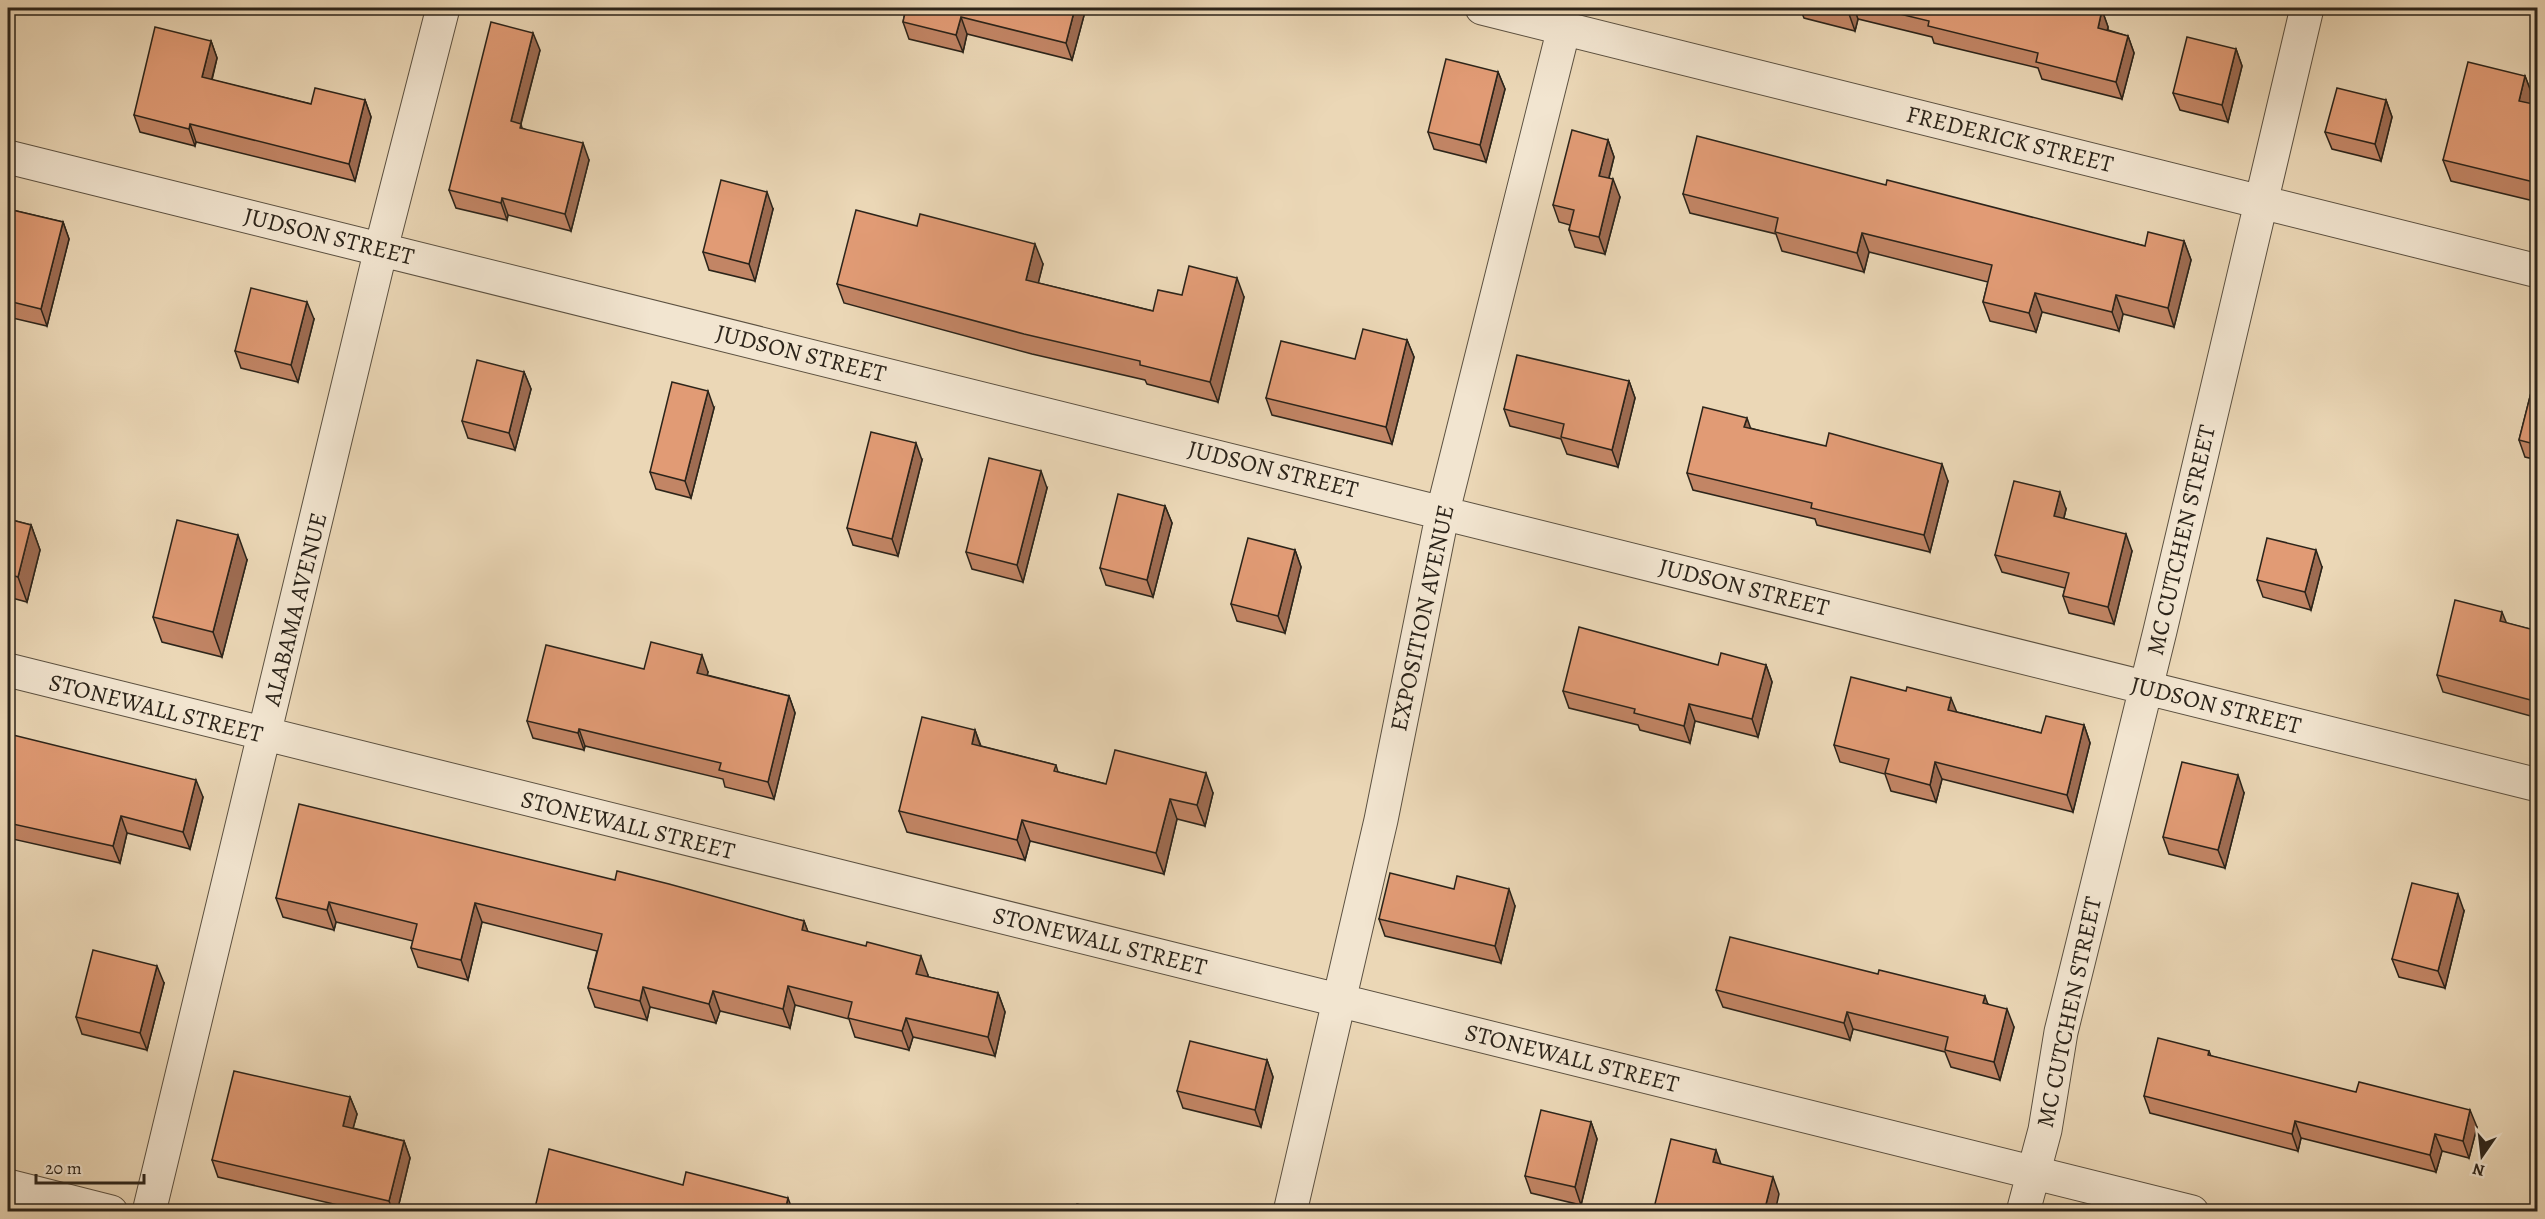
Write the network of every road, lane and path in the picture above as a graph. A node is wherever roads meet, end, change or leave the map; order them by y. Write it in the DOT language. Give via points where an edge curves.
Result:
graph roads {
  1 [pos="443,8"];
  2 [pos="1482,8"];
  3 [pos="2307,8"];
  4 [pos="1564,28"];
  5 [pos="8,157"];
  6 [pos="2261,202"];
  7 [pos="381,249"];
  8 [pos="2538,272"];
  9 [pos="1443,512"];
  10 [pos="8,670"];
  11 [pos="2145,687"];
  12 [pos="264,735"];
  13 [pos="2538,785"];
  14 [pos="1338,1000"];
  15 [pos="2033,1172"];
  16 [pos="8,1186"];
  17 [pos="111,1212"];
  18 [pos="149,1212"];
  19 [pos="1290,1212"];
  20 [pos="2023,1212"];
  21 [pos="2192,1212"];
  1 -- 7 [label="street, ALABAMA AVENUE"];
  2 -- 4 [label="street, FREDERICK STREET"];
  3 -- 6 [label="street, MC CUTCHEN STREET"];
  4 -- 6 [label="street, FREDERICK STREET"];
  4 -- 9 [label="street, EXPOSITION AVENUE"];
  5 -- 7 [label="street, JUDSON STREET"];
  6 -- 8 [label="street, FREDERICK STREET"];
  6 -- 11 [label="street, MC CUTCHEN STREET"];
  7 -- 9 [label="street, JUDSON STREET"];
  7 -- 12 [label="street, ALABAMA AVENUE"];
  9 -- 11 [label="street, JUDSON STREET"];
  9 -- 14 [label="street, EXPOSITION AVENUE" via="1381,820"];
  10 -- 12 [label="street, STONEWALL STREET"];
  11 -- 13 [label="street, JUDSON STREET"];
  11 -- 15 [label="street, MC CUTCHEN STREET" via="2061,1032 2045,1130"];
  12 -- 14 [label="street, STONEWALL STREET"];
  12 -- 18 [label="street, ALABAMA AVENUE"];
  14 -- 15 [label="street, STONEWALL STREET"];
  14 -- 19 [label="street, EXPOSITION AVENUE"];
  15 -- 20 [label="street, MC CUTCHEN STREET"];
  15 -- 21 [label="street, STONEWALL STREET"];
  16 -- 17 [label="street"];
}
